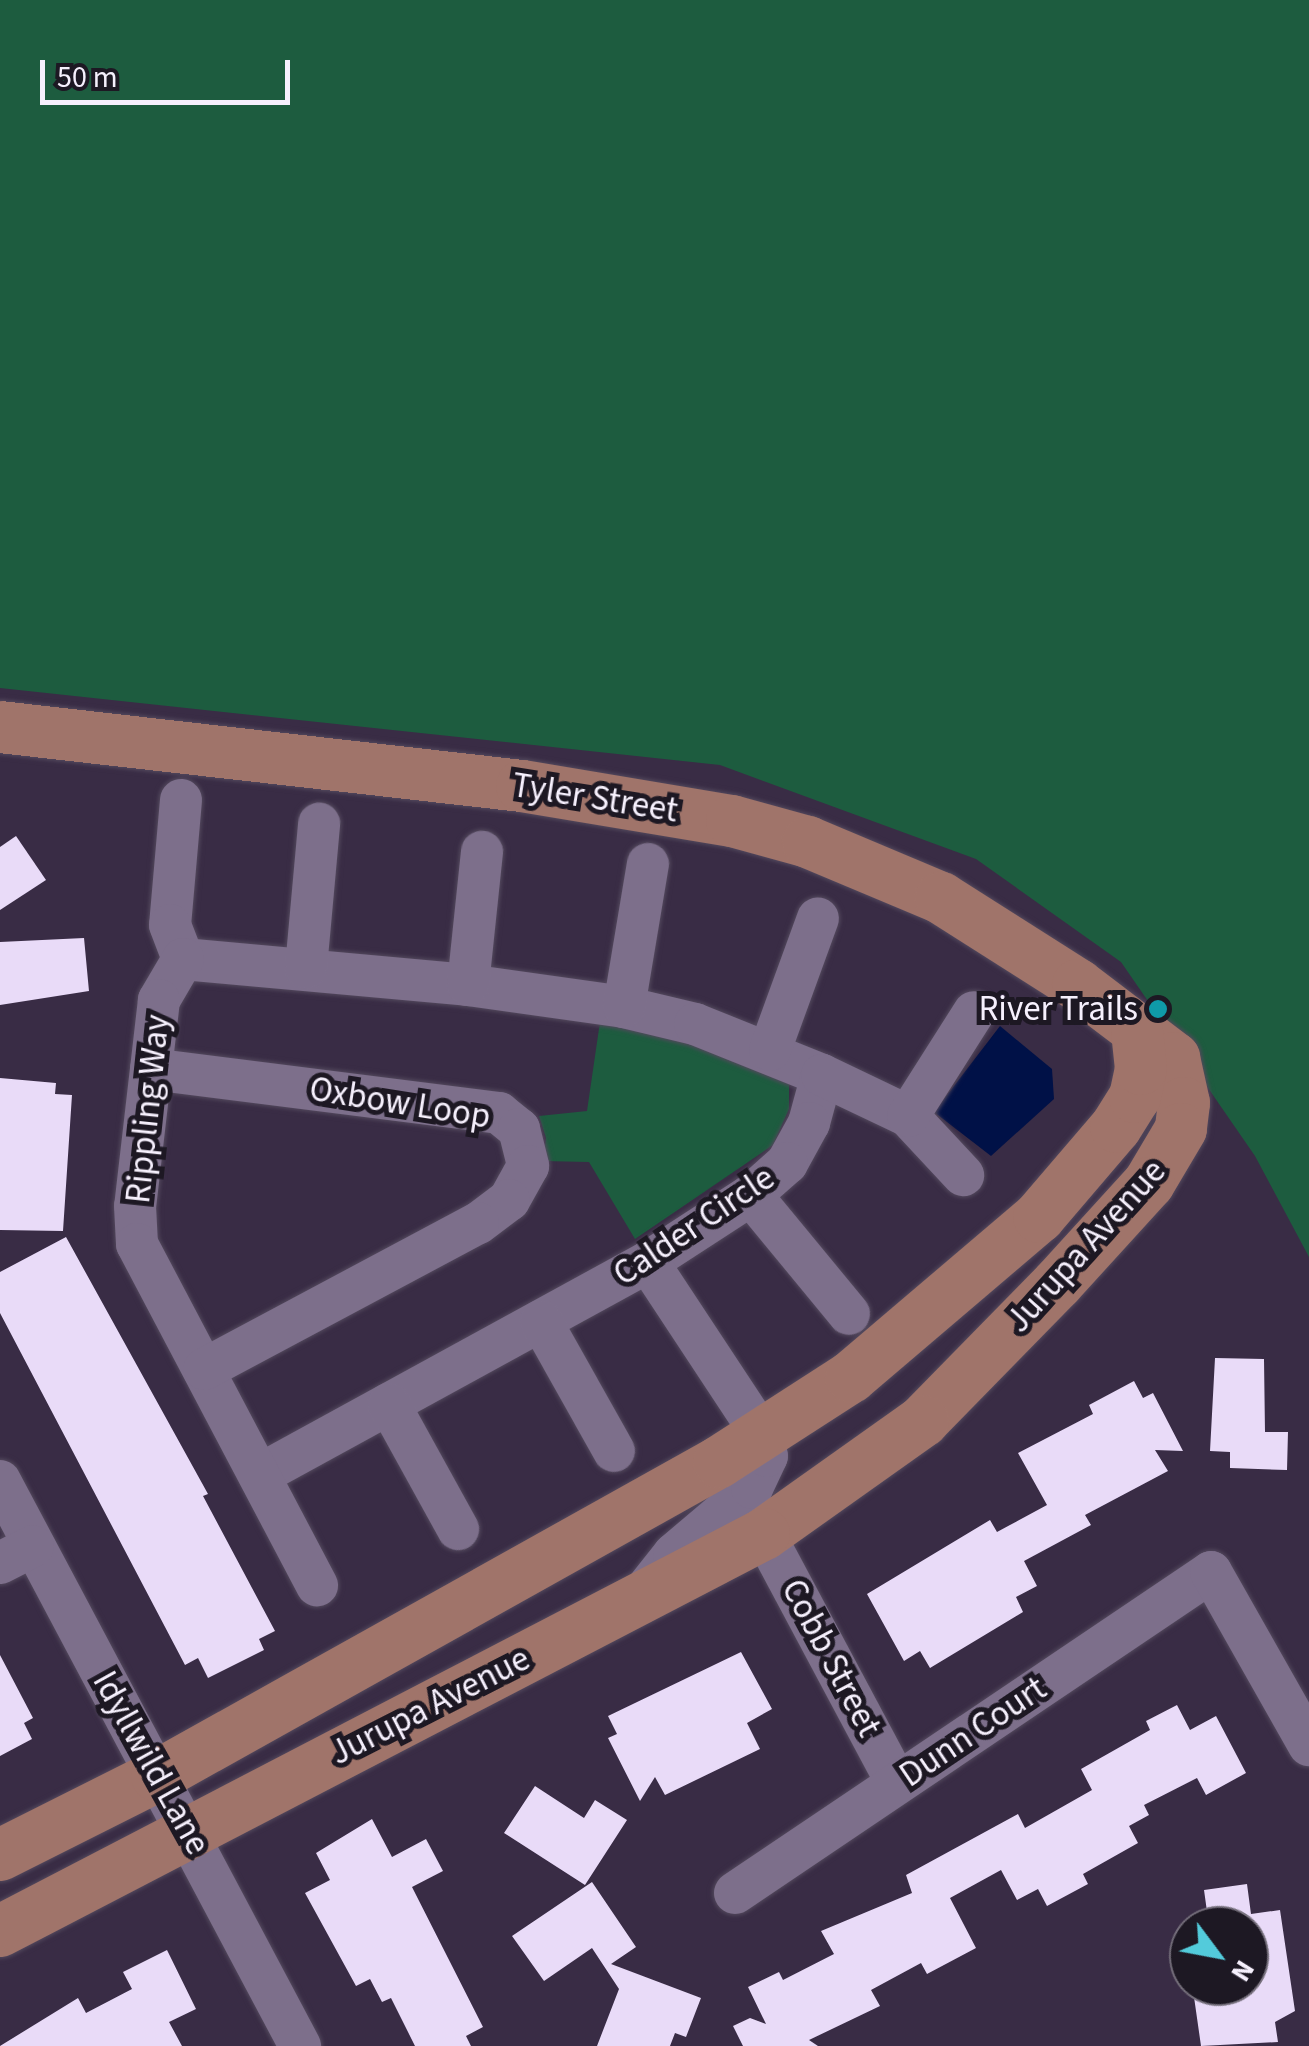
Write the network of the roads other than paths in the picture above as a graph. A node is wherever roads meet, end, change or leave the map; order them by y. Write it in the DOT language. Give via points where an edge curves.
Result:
graph roads {
  1 [pos="0,727"];
  2 [pos="181,800"];
  3 [pos="319,824"];
  4 [pos="482,852"];
  5 [pos="648,864"];
  6 [pos="818,918"];
  7 [pos="183,959"];
  8 [pos="306,968"];
  9 [pos="468,984"];
  10 [pos="624,1007"];
  11 [pos="974,1012"];
  12 [pos="1137,1031"];
  13 [pos="770,1050"];
  14 [pos="151,1069"];
  15 [pos="822,1075"];
  16 [pos="908,1116"];
  17 [pos="963,1175"];
  18 [pos="751,1195"];
  19 [pos="648,1262"];
  20 [pos="849,1314"];
  21 [pos="540,1321"];
  22 [pos="204,1369"];
  23 [pos="389,1404"];
  24 [pos="762,1435"];
  25 [pos="614,1452"];
  26 [pos="259,1475"];
  27 [pos="0,1481"];
  28 [pos="458,1529"];
  29 [pos="764,1534"];
  30 [pos="16,1555"];
  31 [pos="317,1586"];
  32 [pos="638,1599"];
  33 [pos="1309,1745"];
  34 [pos="157,1776"];
  35 [pos="897,1783"];
  36 [pos="188,1830"];
  37 [pos="0,1856"];
  38 [pos="735,1893"];
  39 [pos="0,1931"];
  40 [pos="300,2046"];
  1 -- 12 [label="main road, Tyler Street" via="340,762 732,821 867,863 941,898 1078,984"];
  2 -- 7 [label="street" via="170,925"];
  3 -- 8 [label="street"];
  4 -- 9 [label="street"];
  5 -- 10 [label="street"];
  6 -- 13 [label="street"];
  7 -- 8 [label="street"];
  7 -- 14 [label="street, Rippling Way" via="159,1000"];
  8 -- 9 [label="street"];
  9 -- 10 [label="street"];
  10 -- 13 [label="street"];
  11 -- 16 [label="street"];
  12 -- 24 [label="main road, Jurupa Avenue" via="1141,1069 1135,1096 1039,1217 851,1377"];
  12 -- 29 [label="main road, Jurupa Avenue" via="1174,1058 1184,1103 1181,1129 1149,1183 923,1421"];
  13 -- 15 [label="street"];
  14 -- 22 [label="street, Rippling Way" via="135,1206 138,1244"];
  14 -- 22 [label="street, Oxbow Loop" via="499,1112 519,1130 528,1166 508,1200 478,1224"];
  15 -- 16 [label="street"];
  15 -- 18 [label="street, Calder Circle" via="809,1123 786,1163"];
  16 -- 17 [label="street"];
  18 -- 19 [label="street, Calder Circle"];
  18 -- 20 [label="street"];
  19 -- 21 [label="street, Calder Circle"];
  19 -- 24 [label="street"];
  21 -- 23 [label="street, Calder Circle"];
  21 -- 25 [label="street"];
  22 -- 26 [label="street, Rippling Way"];
  23 -- 26 [label="street, Calder Circle"];
  23 -- 28 [label="street"];
  24 -- 32 [label="street" via="767,1456 752,1488 674,1554"];
  24 -- 34 [label="main road, Jurupa Avenue"];
  26 -- 31 [label="street, Rippling Way"];
  27 -- 30 [label="street, Idyllwild Lane"];
  29 -- 32 [label="main road, Jurupa Avenue"];
  29 -- 35 [label="street, Cobb Street"];
  30 -- 34 [label="street, Idyllwild Lane"];
  32 -- 36 [label="main road, Jurupa Avenue"];
  33 -- 35 [label="street, Dunn Court" via="1212,1572"];
  34 -- 36 [label="street, Idyllwild Lane"];
  34 -- 37 [label="main road, Jurupa Avenue"];
  35 -- 38 [label="street, Dunn Court"];
  36 -- 39 [label="main road, Jurupa Avenue"];
  36 -- 40 [label="street, Idyllwild Lane"];
}
